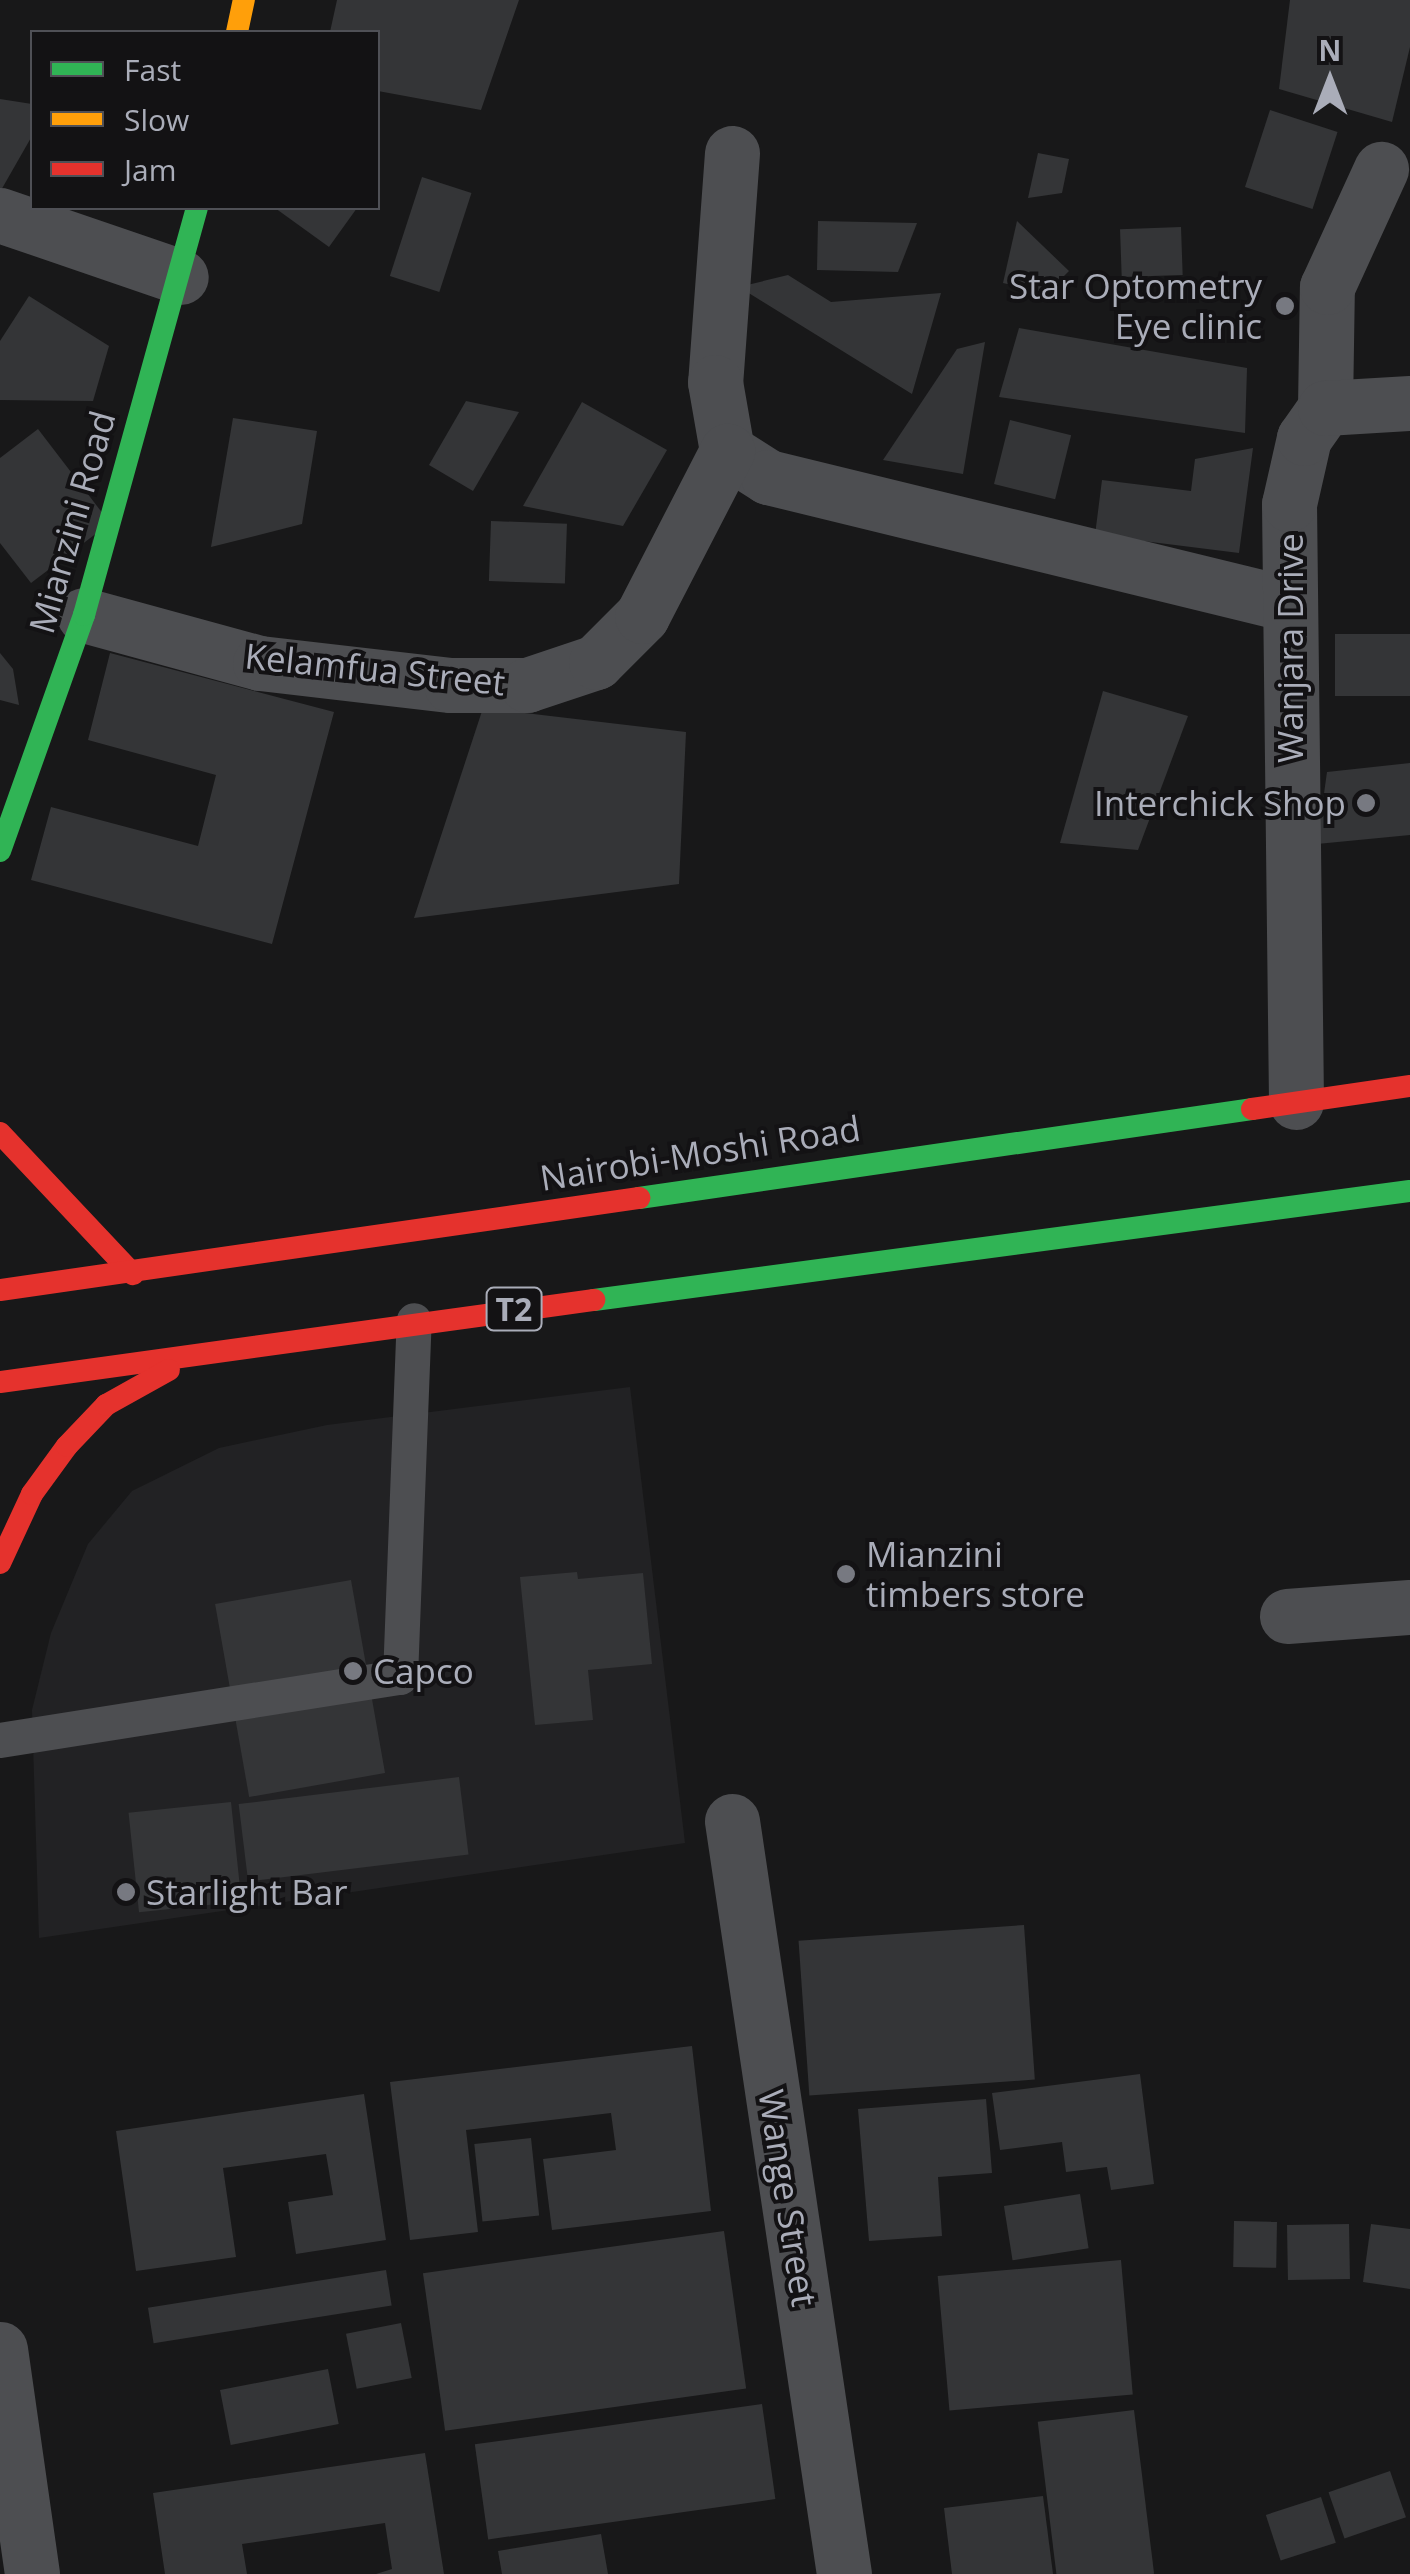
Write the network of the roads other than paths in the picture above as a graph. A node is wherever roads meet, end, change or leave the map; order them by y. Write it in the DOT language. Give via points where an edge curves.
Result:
graph roads {
  1 [pos="244,0"];
  2 [pos="236,30"];
  3 [pos="732,153"];
  4 [pos="1381,170"];
  5 [pos="197,210"];
  6 [pos="0,214"];
  7 [pos="181,277"];
  8 [pos="1410,402"];
  9 [pos="1325,408"];
  10 [pos="727,451"];
  11 [pos="1288,604"];
  12 [pos="84,615"];
  13 [pos="0,851"];
  14 [pos="1410,1086"];
  15 [pos="1296,1102"];
  16 [pos="0,1133"];
  17 [pos="1410,1191"];
  18 [pos="133,1274"];
  19 [pos="0,1290"];
  20 [pos="414,1320"];
  21 [pos="204,1355"];
  22 [pos="0,1382"];
  23 [pos="0,1562"];
  24 [pos="1410,1607"];
  25 [pos="1287,1616"];
  26 [pos="0,1740"];
  27 [pos="732,1822"];
  28 [pos="0,2349"];
  29 [pos="32,2574"];
  30 [pos="844,2574"];
  1 -- 2 [label="main road"];
  3 -- 10 [label="street" via="716,382"];
  4 -- 9 [label="street" via="1327,288"];
  5 -- 7 [label="main road, Mianzini Road"];
  6 -- 7 [label="street"];
  7 -- 12 [label="main road, Mianzini Road"];
  8 -- 9 [label="street"];
  9 -- 11 [label="street, Wanjara Drive" via="1304,438 1289,504"];
  10 -- 11 [label="street" via="768,477"];
  10 -- 12 [label="street, Kelamfua Street" via="642,616 596,662 527,684 452,684 260,663"];
  11 -- 15 [label="street, Wanjara Drive"];
  12 -- 13 [label="main road, Mianzini Road"];
  14 -- 15 [label="main road, Nairobi-Moshi Road"];
  15 -- 18 [label="main road, Nairobi-Moshi Road"];
  16 -- 18 [label="main road"];
  17 -- 20 [label="main road, T2" via="840,1272"];
  18 -- 19 [label="main road, Nairobi-Moshi Road"];
  20 -- 21 [label="main road, T2"];
  20 -- 26 [label="lane" via="400,1677"];
  21 -- 22 [label="main road, T2"];
  21 -- 23 [label="main road" via="106,1404 32,1494"];
  24 -- 25 [label="street"];
  27 -- 30 [label="street, Wange Street"];
  28 -- 29 [label="street"];
}
